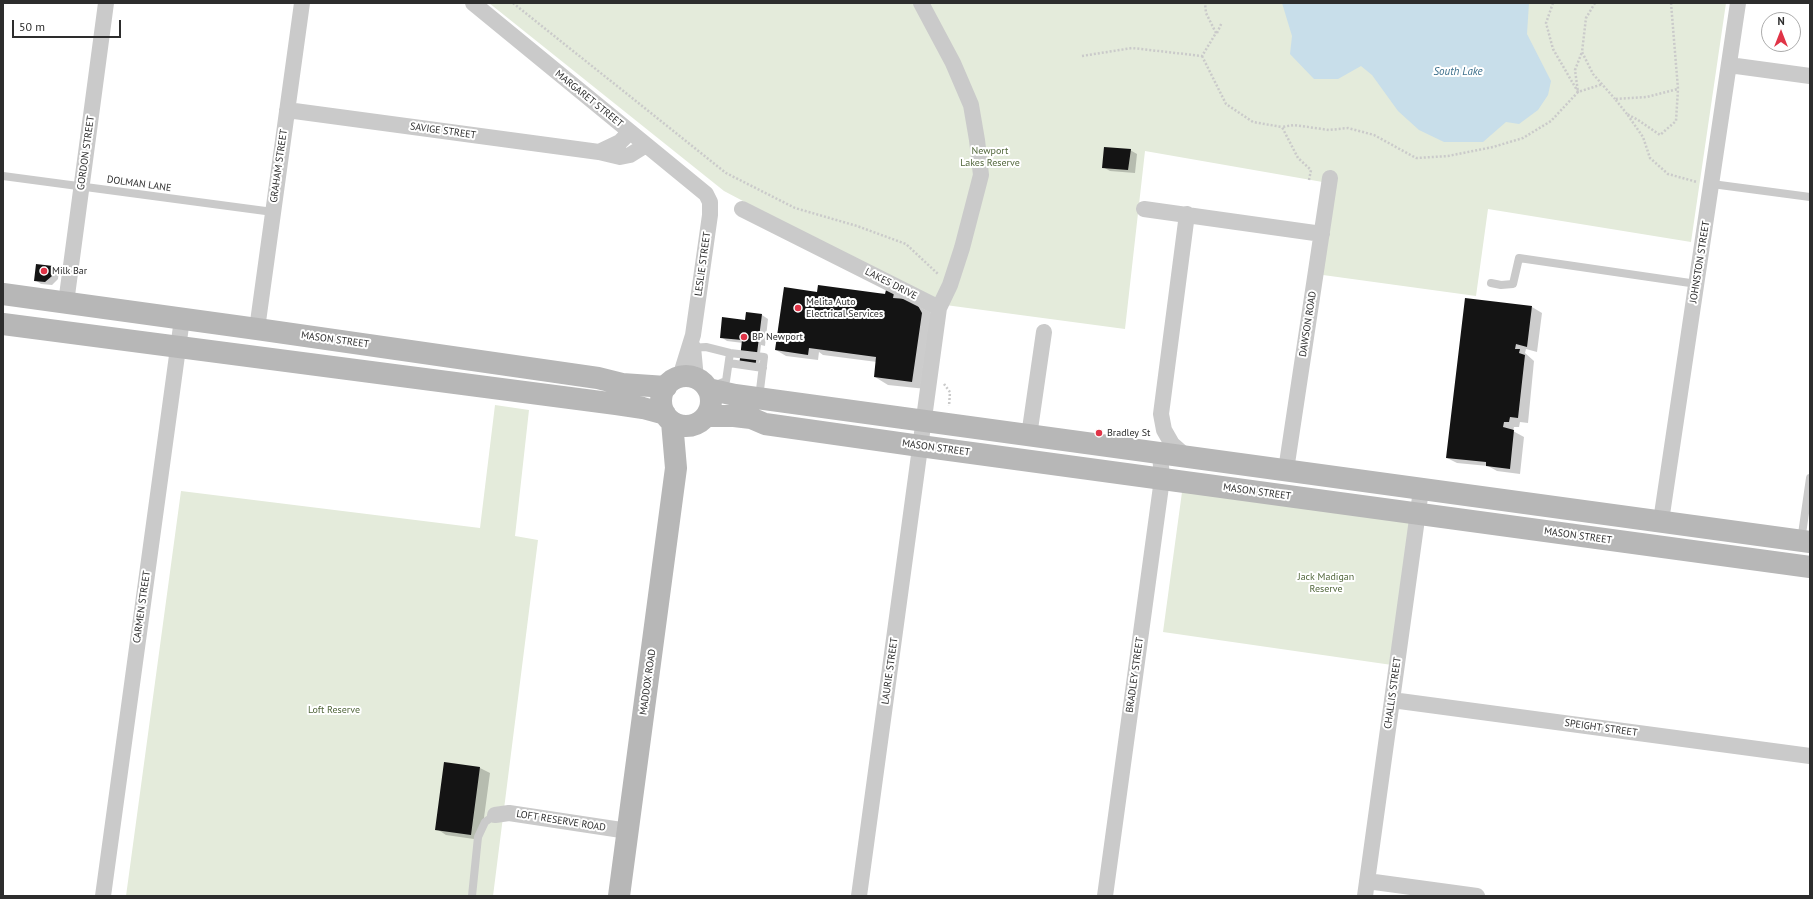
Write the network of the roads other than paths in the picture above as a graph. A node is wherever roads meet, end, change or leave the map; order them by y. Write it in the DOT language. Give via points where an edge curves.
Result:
graph roads {
  1 [pos="106,3"];
  2 [pos="302,3"];
  3 [pos="473,3"];
  4 [pos="921,3"];
  5 [pos="1738,3"];
  6 [pos="1729,65"];
  7 [pos="1810,76"];
  8 [pos="287,110"];
  9 [pos="630,132"];
  10 [pos="646,145"];
  11 [pos="598,152"];
  12 [pos="3,176"];
  13 [pos="1330,178"];
  14 [pos="1712,184"];
  15 [pos="82,186"];
  16 [pos="706,194"];
  17 [pos="1810,197"];
  18 [pos="742,209"];
  19 [pos="1144,209"];
  20 [pos="273,212"];
  21 [pos="1186,214"];
  22 [pos="1322,234"];
  23 [pos="1491,283"];
  24 [pos="1697,284"];
  25 [pos="3,294"];
  26 [pos="66,303"];
  27 [pos="939,308"];
  28 [pos="182,319"];
  29 [pos="3,324"];
  30 [pos="257,329"];
  31 [pos="1044,332"];
  32 [pos="692,344"];
  33 [pos="178,348"];
  34 [pos="730,353"];
  35 [pos="729,363"];
  36 [pos="763,368"];
  37 [pos="691,384"];
  38 [pos="759,398"];
  39 [pos="668,418"];
  40 [pos="700,421"];
  41 [pos="925,421"];
  42 [pos="1029,436"];
  43 [pos="920,446"];
  44 [pos="1160,454"];
  45 [pos="1188,458"];
  46 [pos="676,468"];
  47 [pos="1286,470"];
  48 [pos="1162,478"];
  49 [pos="1810,478"];
  50 [pos="1421,490"];
  51 [pos="1418,514"];
  52 [pos="1661,521"];
  53 [pos="1806,542"];
  54 [pos="1810,568"];
  55 [pos="1392,700"];
  56 [pos="1810,756"];
  57 [pos="495,815"];
  58 [pos="628,831"];
  59 [pos="1366,889"];
  60 [pos="103,896"];
  61 [pos="472,896"];
  62 [pos="619,896"];
  63 [pos="859,896"];
  64 [pos="1105,896"];
  65 [pos="1477,896"];
  1 -- 15 [label="street, GORDON STREET"];
  2 -- 8 [label="street, GRAHAM STREET"];
  3 -- 9 [label="street, MARGARET STREET"];
  4 -- 27 [label="street" via="942,40 965,91 978,140 981,175 962,248 950,285"];
  5 -- 6 [label="street, JOHNSTON STREET"];
  6 -- 7 [label="street"];
  6 -- 14 [label="street, JOHNSTON STREET"];
  8 -- 11 [label="street, SAVIGE STREET"];
  8 -- 20 [label="street, GRAHAM STREET"];
  9 -- 10 [label="street, MARGARET STREET"];
  9 -- 11 [label="street" via="620,142"];
  10 -- 11 [label="street, SAVIGE STREET" via="630,155 620,157"];
  10 -- 16 [label="street, MARGARET STREET"];
  12 -- 15 [label="lane, DOLMAN LANE"];
  13 -- 22 [label="street, DAWSON ROAD"];
  14 -- 17 [label="lane"];
  14 -- 24 [label="street, JOHNSTON STREET"];
  15 -- 20 [label="lane, DOLMAN LANE"];
  15 -- 26 [label="street, GORDON STREET"];
  16 -- 32 [label="street, LESLIE STREET" via="710,202 710,215"];
  18 -- 27 [label="street, LAKES DRIVE"];
  19 -- 21 [label="street"];
  20 -- 30 [label="street, GRAHAM STREET"];
  21 -- 22 [label="street"];
  21 -- 45 [label="street" via="1161,414 1164,430 1172,444"];
  22 -- 47 [label="street, DAWSON ROAD"];
  23 -- 24 [label="lane" via="1513,284 1519,258"];
  24 -- 52 [label="street, JOHNSTON STREET"];
  25 -- 26 [label="street, MASON STREET"];
  26 -- 28 [label="street, MASON STREET"];
  27 -- 41 [label="street"];
  28 -- 30 [label="street, MASON STREET"];
  28 -- 33 [label="street, CARMEN STREET"];
  29 -- 33 [label="street"];
  30 -- 37 [label="street, MASON STREET" via="598,378 622,384"];
  31 -- 42 [label="street"];
  32 -- 34 [label="lane"];
  32 -- 37 [label="street, LESLIE STREET"];
  33 -- 39 [label="street" via="616,404"];
  33 -- 60 [label="street, CARMEN STREET"];
  34 -- 35 [label="lane"];
  34 -- 36 [label="lane" via="764,357"];
  35 -- 36 [label="lane"];
  35 -- 37 [label="lane" via="726,381"];
  36 -- 38 [label="lane"];
  37 -- 38 [label="street, MASON STREET"];
  37 -- 39 [label="street" via="661,400"];
  37 -- 40 [label="street" via="711,403"];
  38 -- 41 [label="street, MASON STREET"];
  39 -- 40 [label="street" via="686,426"];
  39 -- 46 [label="street, MADDOX ROAD"];
  40 -- 43 [label="street, MASON STREET" via="734,416 764,424"];
  40 -- 46 [label="street, MADDOX ROAD"];
  41 -- 42 [label="street, MASON STREET"];
  41 -- 43 [label="street, LAURIE STREET"];
  42 -- 44 [label="street, MASON STREET"];
  43 -- 48 [label="street, MASON STREET"];
  43 -- 63 [label="street, LAURIE STREET"];
  44 -- 45 [label="street, MASON STREET"];
  44 -- 48 [label="street, BRADLEY STREET"];
  45 -- 47 [label="street, MASON STREET"];
  46 -- 58 [label="street, MADDOX ROAD"];
  47 -- 50 [label="street, MASON STREET"];
  48 -- 51 [label="street, MASON STREET"];
  48 -- 64 [label="street, BRADLEY STREET"];
  49 -- 53 [label="lane"];
  50 -- 51 [label="street, CHALLIS STREET"];
  50 -- 52 [label="street, MASON STREET"];
  51 -- 54 [label="street, MASON STREET"];
  51 -- 55 [label="street, CHALLIS STREET"];
  52 -- 53 [label="street, MASON STREET"];
  55 -- 56 [label="street, SPEIGHT STREET"];
  55 -- 59 [label="street, CHALLIS STREET"];
  57 -- 58 [label="street, LOFT RESERVE ROAD" via="509,813"];
  57 -- 61 [label="lane" via="485,822 478,836"];
  58 -- 62 [label="street, MADDOX ROAD"];
  59 -- 65 [label="street"];
}
